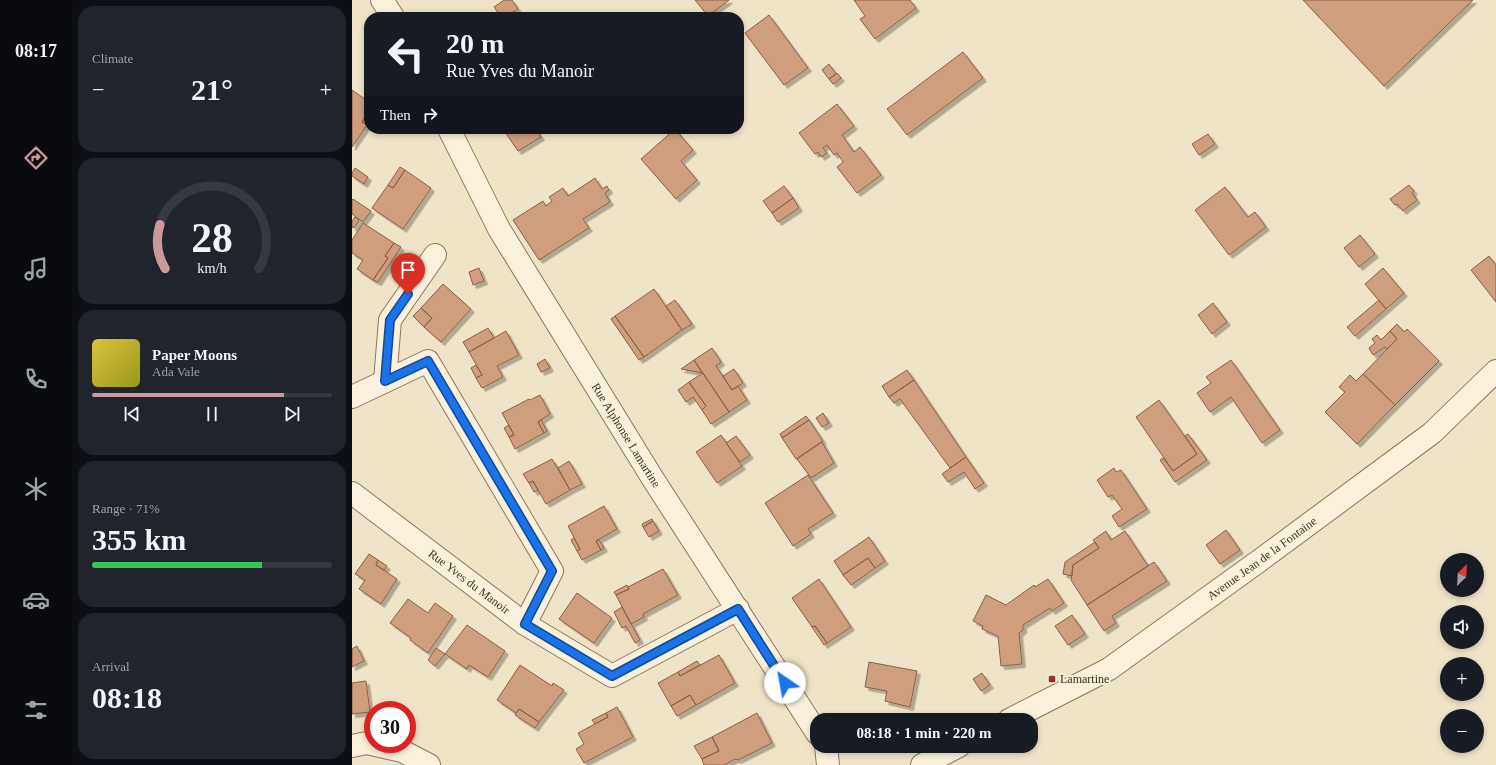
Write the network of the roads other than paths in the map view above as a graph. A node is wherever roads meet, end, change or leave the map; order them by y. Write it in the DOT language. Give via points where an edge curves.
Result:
graph roads {
  1 [pos="382,0"];
  2 [pos="390,12"];
  3 [pos="452,134"];
  4 [pos="435,255"];
  5 [pos="1496,371"];
  6 [pos="385,381"];
  7 [pos="352,397"];
  8 [pos="352,493"];
  9 [pos="738,609"];
  10 [pos="525,624"];
  11 [pos="1022,713"];
  12 [pos="810,722"];
  13 [pos="352,746"];
  14 [pos="827,753"];
  15 [pos="945,753"];
  16 [pos="429,765"];
  17 [pos="828,765"];
  18 [pos="922,765"];
  1 -- 2 [label="street"];
  3 -- 9 [label="street, Rue Alphonse Lamartine" via="499,229 653,479"];
  4 -- 6 [label="street" via="390,320"];
  5 -- 11 [label="street, Avenue Jean de la Fontaine" via="1432,433 1222,588 1109,668"];
  6 -- 7 [label="street"];
  6 -- 10 [label="street" via="428,361 552,571"];
  8 -- 10 [label="street, Rue Yves du Manoir"];
  9 -- 10 [label="street, Rue Yves du Manoir" via="612,676"];
  9 -- 12 [label="street, Rue Alphonse Lamartine"];
  13 -- 16 [label="street" via="367,743 402,751"];
  14 -- 17 [label="street"];
  15 -- 18 [label="street"];
}
